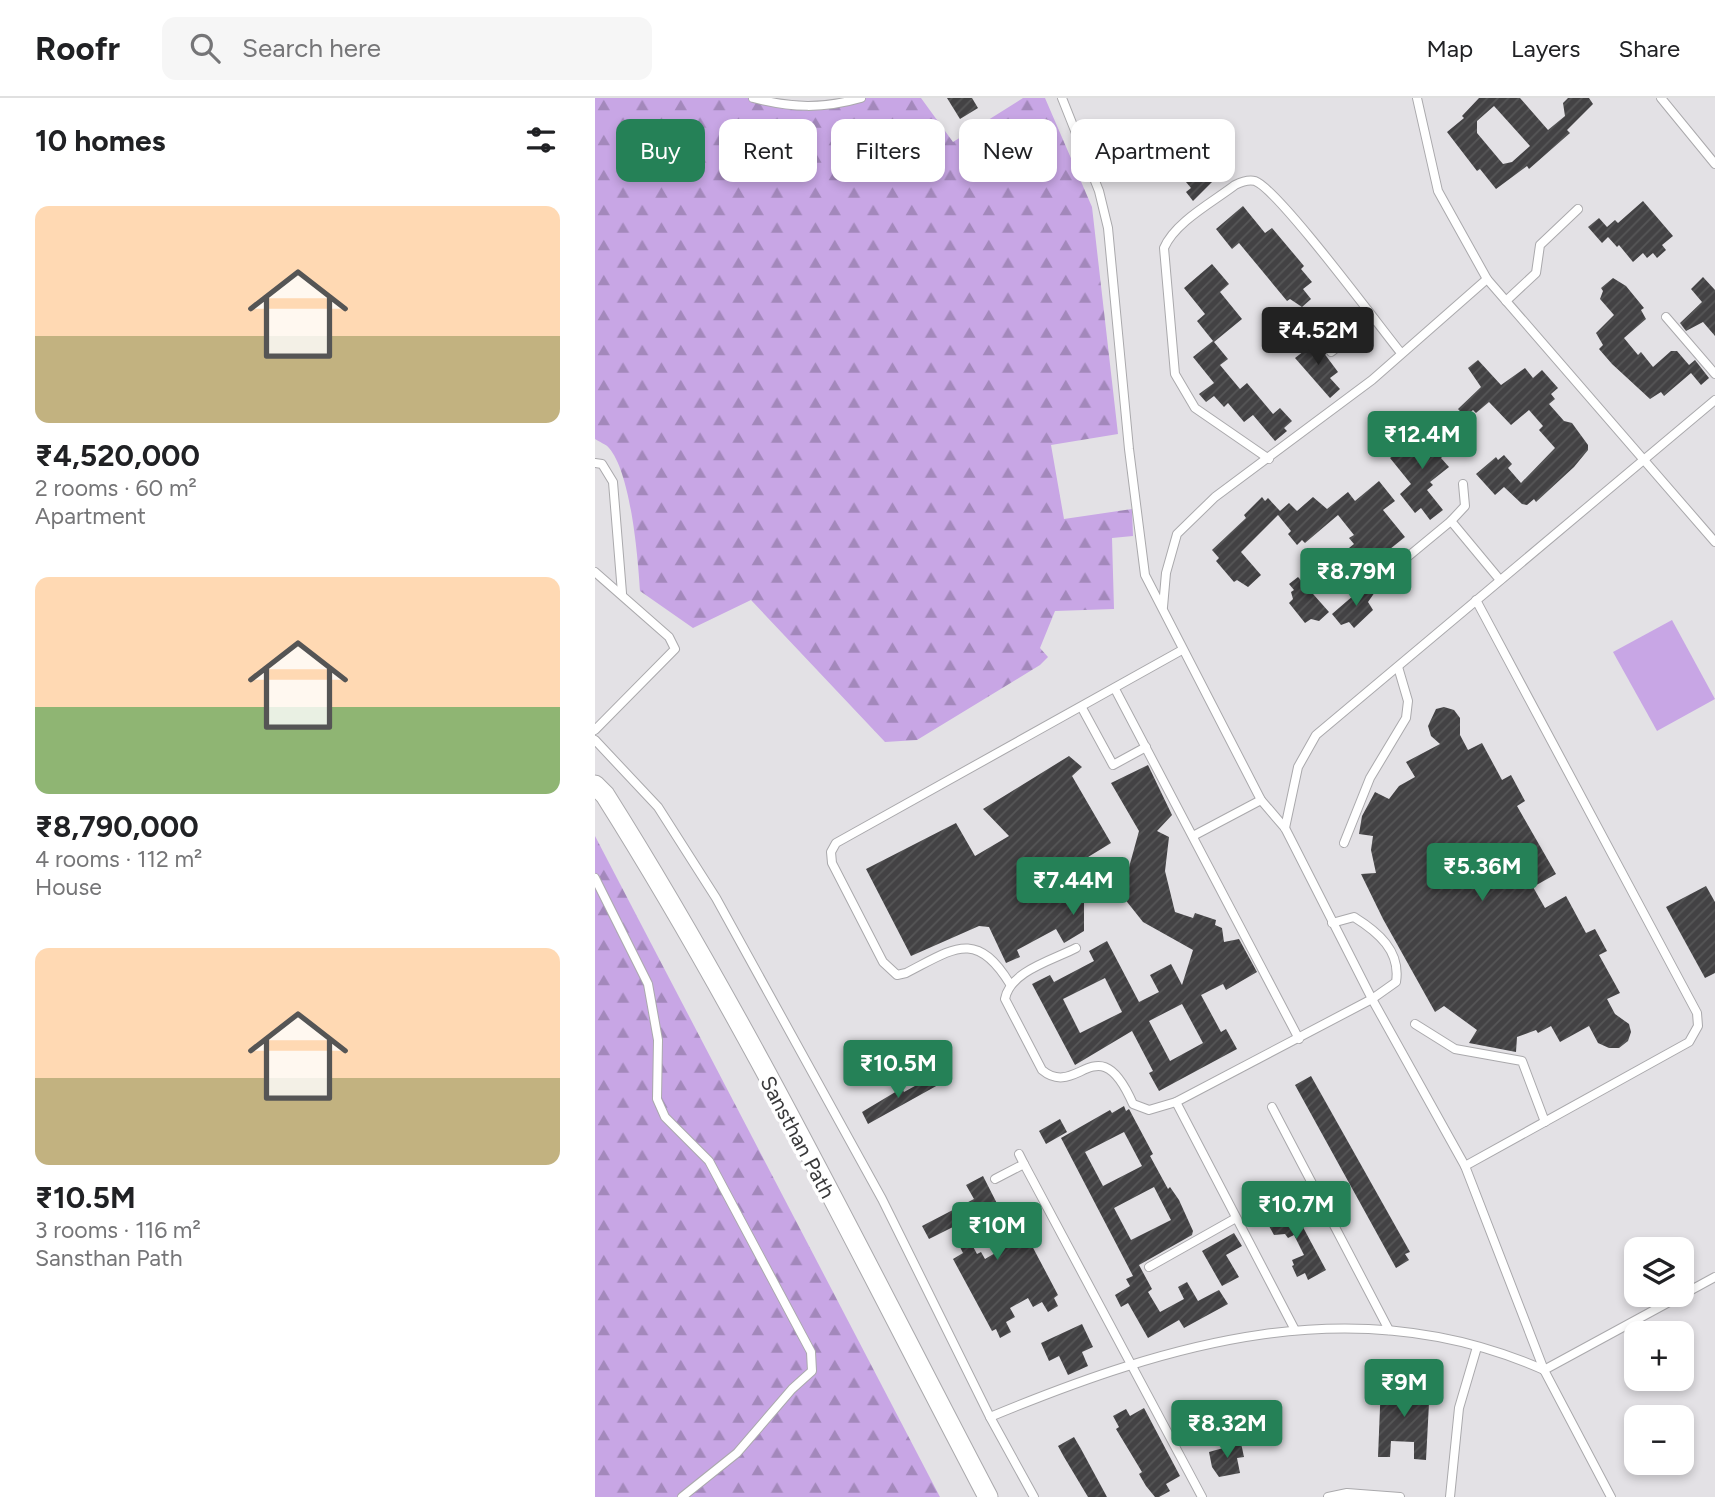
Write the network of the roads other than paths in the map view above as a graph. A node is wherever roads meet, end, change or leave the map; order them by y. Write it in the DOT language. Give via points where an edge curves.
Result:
graph roads {
  1 [pos="753,98"];
  2 [pos="861,98"];
  3 [pos="1062,98"];
  4 [pos="1417,98"];
  5 [pos="1661,98"];
  6 [pos="1715,145"];
  7 [pos="1706,152"];
  8 [pos="1715,164"];
  9 [pos="1578,209"];
  10 [pos="1487,279"];
  11 [pos="1506,302"];
  12 [pos="1666,317"];
  13 [pos="1374,319"];
  14 [pos="1331,352"];
  15 [pos="1401,353"];
  16 [pos="1715,374"];
  17 [pos="1715,400"];
  18 [pos="1269,459"];
  19 [pos="1645,459"];
  20 [pos="595,463"];
  21 [pos="1463,484"];
  22 [pos="1451,521"];
  23 [pos="1715,542"];
  24 [pos="1399,564"];
  25 [pos="595,572"];
  26 [pos="1500,580"];
  27 [pos="622,593"];
  28 [pos="1476,600"];
  29 [pos="1163,610"];
  30 [pos="1182,650"];
  31 [pos="1398,667"];
  32 [pos="1115,689"];
  33 [pos="1082,708"];
  34 [pos="595,730"];
  35 [pos="595,740"];
  36 [pos="1146,747"];
  37 [pos="595,785"];
  38 [pos="1261,800"];
  39 [pos="1285,828"];
  40 [pos="1193,836"];
  41 [pos="1344,843"];
  42 [pos="595,878"];
  43 [pos="1332,923"];
  44 [pos="1076,948"];
  45 [pos="1010,984"];
  46 [pos="1372,999"];
  47 [pos="1415,1024"];
  48 [pos="1299,1039"];
  49 [pos="1176,1102"];
  50 [pos="1272,1107"];
  51 [pos="1545,1122"];
  52 [pos="1019,1154"];
  53 [pos="1024,1164"];
  54 [pos="1465,1166"];
  55 [pos="995,1179"];
  56 [pos="1235,1218"];
  57 [pos="1149,1267"];
  58 [pos="1715,1277"];
  59 [pos="1694,1288"];
  60 [pos="1660,1307"];
  61 [pos="1295,1330"];
  62 [pos="1389,1330"];
  63 [pos="1477,1347"];
  64 [pos="1128,1364"];
  65 [pos="1544,1370"];
  66 [pos="990,1417"];
  67 [pos="682,1497"];
  68 [pos="988,1497"];
  69 [pos="1034,1497"];
  70 [pos="1202,1497"];
  71 [pos="1328,1497"];
  72 [pos="1400,1497"];
  73 [pos="1450,1497"];
  74 [pos="1611,1497"];
  1 -- 2 [label="lane" via="801,108"];
  3 -- 29 [label="lane" via="1099,191 1108,229 1146,575"];
  4 -- 10 [label="lane" via="1438,191"];
  5 -- 7 [label="lane"];
  6 -- 7 [label="lane"];
  7 -- 8 [label="lane"];
  9 -- 11 [label="lane" via="1540,245 1536,273"];
  10 -- 11 [label="lane"];
  10 -- 15 [label="lane"];
  11 -- 19 [label="lane"];
  12 -- 16 [label="lane"];
  13 -- 14 [label="lane"];
  13 -- 15 [label="lane"];
  13 -- 18 [label="lane" via="1297,223 1255,181 1234,185 1168,238 1164,266 1175,374 1195,408"];
  15 -- 18 [label="lane"];
  17 -- 19 [label="lane"];
  18 -- 29 [label="lane" via="1215,497 1177,534 1166,573"];
  19 -- 23 [label="lane"];
  19 -- 26 [label="lane"];
  20 -- 27 [label="lane" via="601,464 614,482"];
  21 -- 22 [label="lane" via="1465,506"];
  22 -- 24 [label="lane"];
  22 -- 26 [label="lane"];
  25 -- 27 [label="lane"];
  26 -- 28 [label="lane"];
  27 -- 34 [label="lane" via="669,637 675,649"];
  28 -- 31 [label="lane"];
  28 -- 51 [label="lane" via="1697,1013 1698,1026 1689,1042"];
  29 -- 30 [label="lane"];
  30 -- 32 [label="lane"];
  30 -- 38 [label="lane"];
  31 -- 39 [label="lane" via="1316,735 1298,767"];
  31 -- 41 [label="lane" via="1408,701 1405,718 1370,778"];
  32 -- 33 [label="lane"];
  32 -- 36 [label="lane"];
  33 -- 36 [label="lane" via="1113,765"];
  33 -- 45 [label="lane" via="836,843 831,852 832,863 890,970 906,974 955,947 970,947 999,967"];
  35 -- 66 [label="lane" via="658,807 716,898 882,1199"];
  36 -- 40 [label="lane"];
  37 -- 68 [label="street, Sansthan Path" via="646,859 706,963"];
  38 -- 39 [label="lane"];
  38 -- 40 [label="lane"];
  39 -- 43 [label="lane"];
  40 -- 48 [label="lane"];
  42 -- 67 [label="lane" via="648,984 657,1040 657,1099 665,1117 709,1161 814,1364 737,1453"];
  43 -- 46 [label="lane"];
  43 -- 46 [label="lane" via="1354,918 1384,939 1398,970 1396,982"];
  44 -- 45 [label="lane"];
  45 -- 49 [label="lane" via="1005,999 1050,1077 1110,1067 1141,1109"];
  46 -- 48 [label="lane"];
  46 -- 54 [label="lane"];
  47 -- 51 [label="lane" via="1455,1049 1521,1061"];
  48 -- 49 [label="lane"];
  49 -- 56 [label="lane"];
  50 -- 62 [label="lane"];
  51 -- 54 [label="lane"];
  52 -- 53 [label="lane"];
  53 -- 55 [label="lane"];
  53 -- 64 [label="lane"];
  54 -- 65 [label="lane"];
  56 -- 57 [label="lane"];
  56 -- 61 [label="lane"];
  58 -- 59 [label="lane"];
  60 -- 65 [label="lane"];
  61 -- 62 [label="lane"];
  61 -- 64 [label="lane" via="1214,1342"];
  62 -- 63 [label="lane"];
  63 -- 65 [label="lane"];
  63 -- 73 [label="lane" via="1459,1408"];
  64 -- 66 [label="lane"];
  64 -- 70 [label="lane"];
  65 -- 74 [label="lane"];
  66 -- 69 [label="lane"];
  71 -- 72 [label="lane" via="1347,1493"];
}
